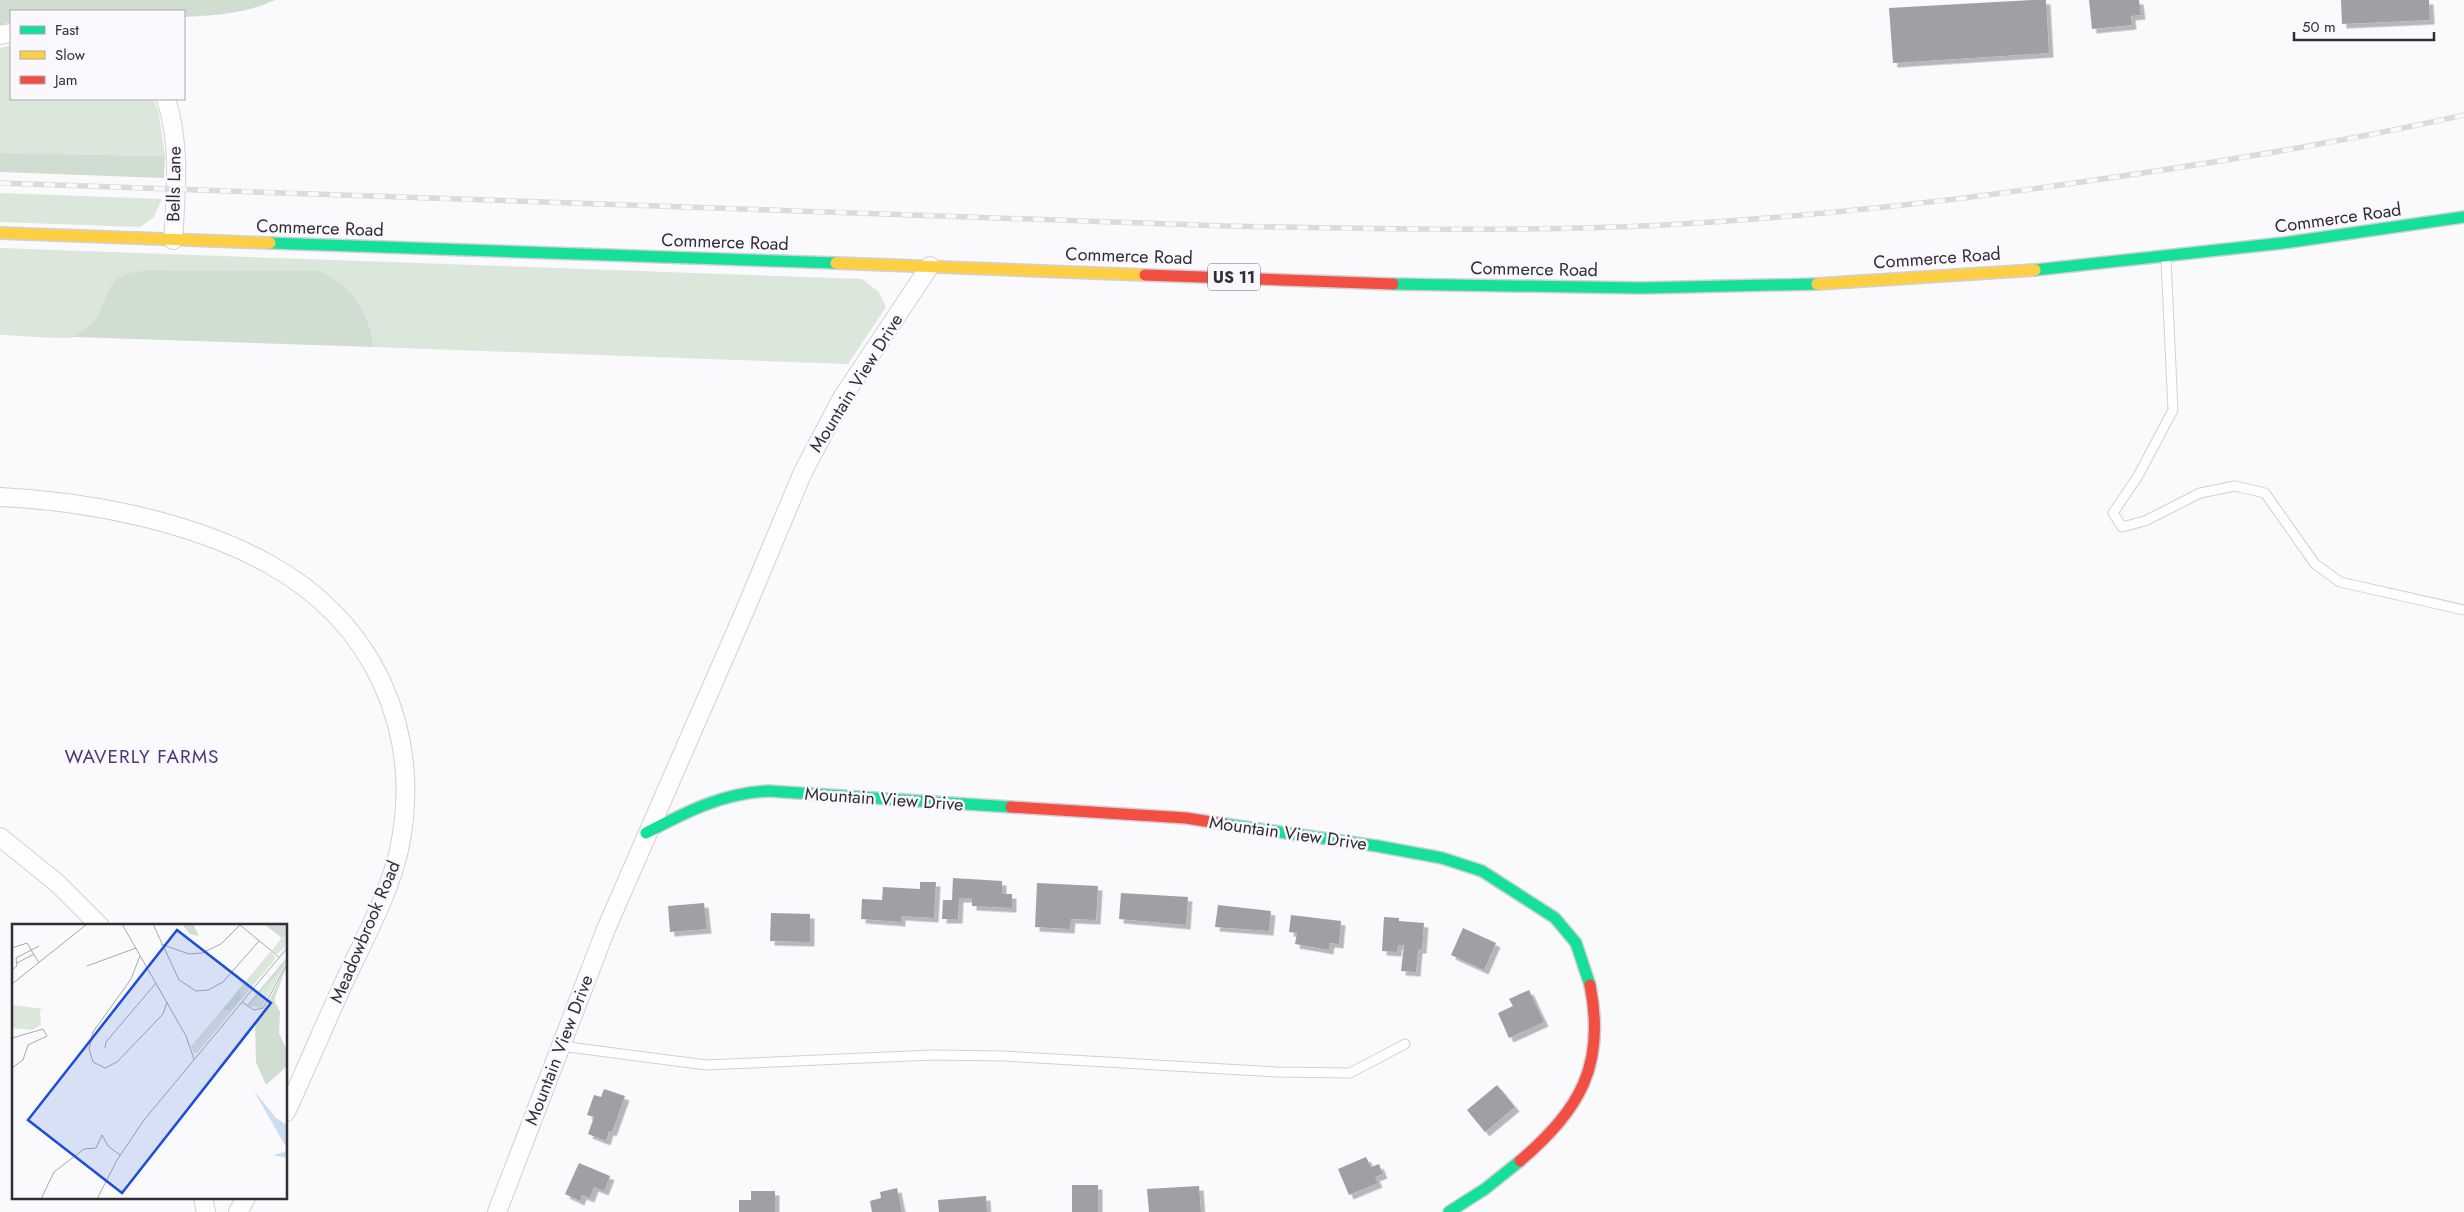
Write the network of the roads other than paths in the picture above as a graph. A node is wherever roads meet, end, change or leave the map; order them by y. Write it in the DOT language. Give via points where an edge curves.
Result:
graph roads {
  1 [pos="166,100"];
  2 [pos="2464,216"];
  3 [pos="0,233"];
  4 [pos="173,240"];
  5 [pos="2166,257"];
  6 [pos="930,266"];
  7 [pos="0,497"];
  8 [pos="2464,610"];
  9 [pos="646,833"];
  10 [pos="0,837"];
  11 [pos="98,924"];
  12 [pos="1405,1044"];
  13 [pos="561,1046"];
  14 [pos="288,1108"];
  15 [pos="245,1200"];
  16 [pos="238,1212"];
  17 [pos="497,1212"];
  18 [pos="1449,1212"];
  1 -- 4 [label="street, Bells Lane" via="176,143 178,174"];
  2 -- 5 [label="main road, Commerce Road / US 11" via="2316,239"];
  3 -- 4 [label="main road, Commerce Road / US 11"];
  4 -- 6 [label="main road, Commerce Road / US 11"];
  5 -- 6 [label="main road, Commerce Road / US 11" via="1898,279 1645,288"];
  5 -- 8 [label="lane" via="2173,410 2138,476 2113,513 2122,527 2145,521 2200,493 2235,486 2265,493 2315,564 2340,582"];
  6 -- 9 [label="street, Mountain View Drive" via="842,398 803,472"];
  7 -- 14 [label="street, Meadowbrook Road" via="57,502 142,518 205,537 268,564 309,591 335,615 365,653 389,696 401,737 406,786 397,857 381,904"];
  9 -- 13 [label="street, Mountain View Drive"];
  9 -- 18 [label="main road, Mountain View Drive" via="730,793 768,791 1186,818 1377,846 1442,858 1482,871 1555,918 1576,943 1591,988 1595,1012 1594,1055 1568,1114 1515,1166"];
  10 -- 11 [label="street" via="57,883"];
  12 -- 13 [label="lane" via="1350,1073 932,1055 706,1065"];
  13 -- 17 [label="street, Mountain View Drive"];
  15 -- 16 [label="street"];
}
